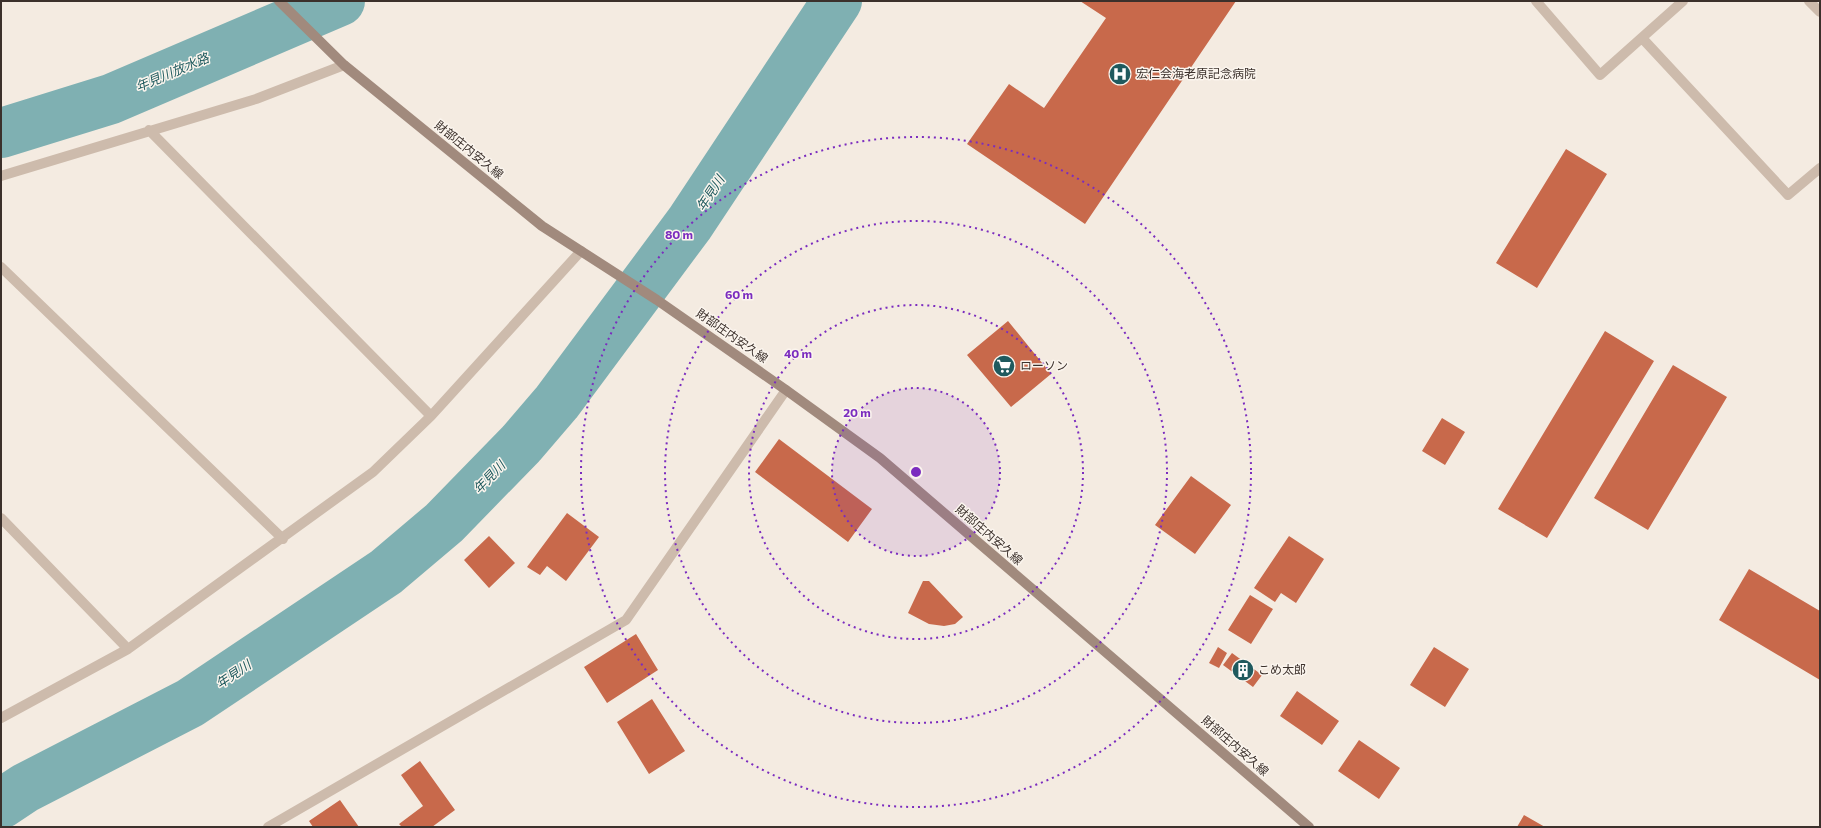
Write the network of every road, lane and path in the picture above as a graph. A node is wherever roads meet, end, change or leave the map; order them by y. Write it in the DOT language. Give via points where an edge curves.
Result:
graph roads {
  1 [pos="279,1"];
  2 [pos="1536,1"];
  3 [pos="1683,1"];
  4 [pos="1809,1"];
  5 [pos="1820,12"];
  6 [pos="1642,38"];
  7 [pos="344,65"];
  8 [pos="149,130"];
  9 [pos="1820,168"];
  10 [pos="1,176"];
  11 [pos="581,251"];
  12 [pos="1,267"];
  13 [pos="786,390"];
  14 [pos="431,416"];
  15 [pos="1,518"];
  16 [pos="283,538"];
  17 [pos="128,649"];
  18 [pos="1,718"];
  19 [pos="268,827"];
  20 [pos="1309,827"];
  1 -- 7 [label="main road, 財部庄内安久線"];
  2 -- 6 [label="street" via="1600,75"];
  3 -- 6 [label="street"];
  4 -- 5 [label="street"];
  6 -- 9 [label="street" via="1788,195"];
  7 -- 8 [label="street" via="256,99"];
  7 -- 11 [label="main road, 財部庄内安久線" via="542,226"];
  8 -- 10 [label="street"];
  8 -- 14 [label="street"];
  11 -- 13 [label="main road, 財部庄内安久線" via="657,300"];
  11 -- 14 [label="street"];
  12 -- 16 [label="street"];
  13 -- 19 [label="street" via="626,620"];
  13 -- 20 [label="main road, 財部庄内安久線" via="880,458"];
  14 -- 16 [label="street" via="373,472"];
  15 -- 17 [label="street"];
  16 -- 17 [label="street"];
  17 -- 18 [label="street"];
}
